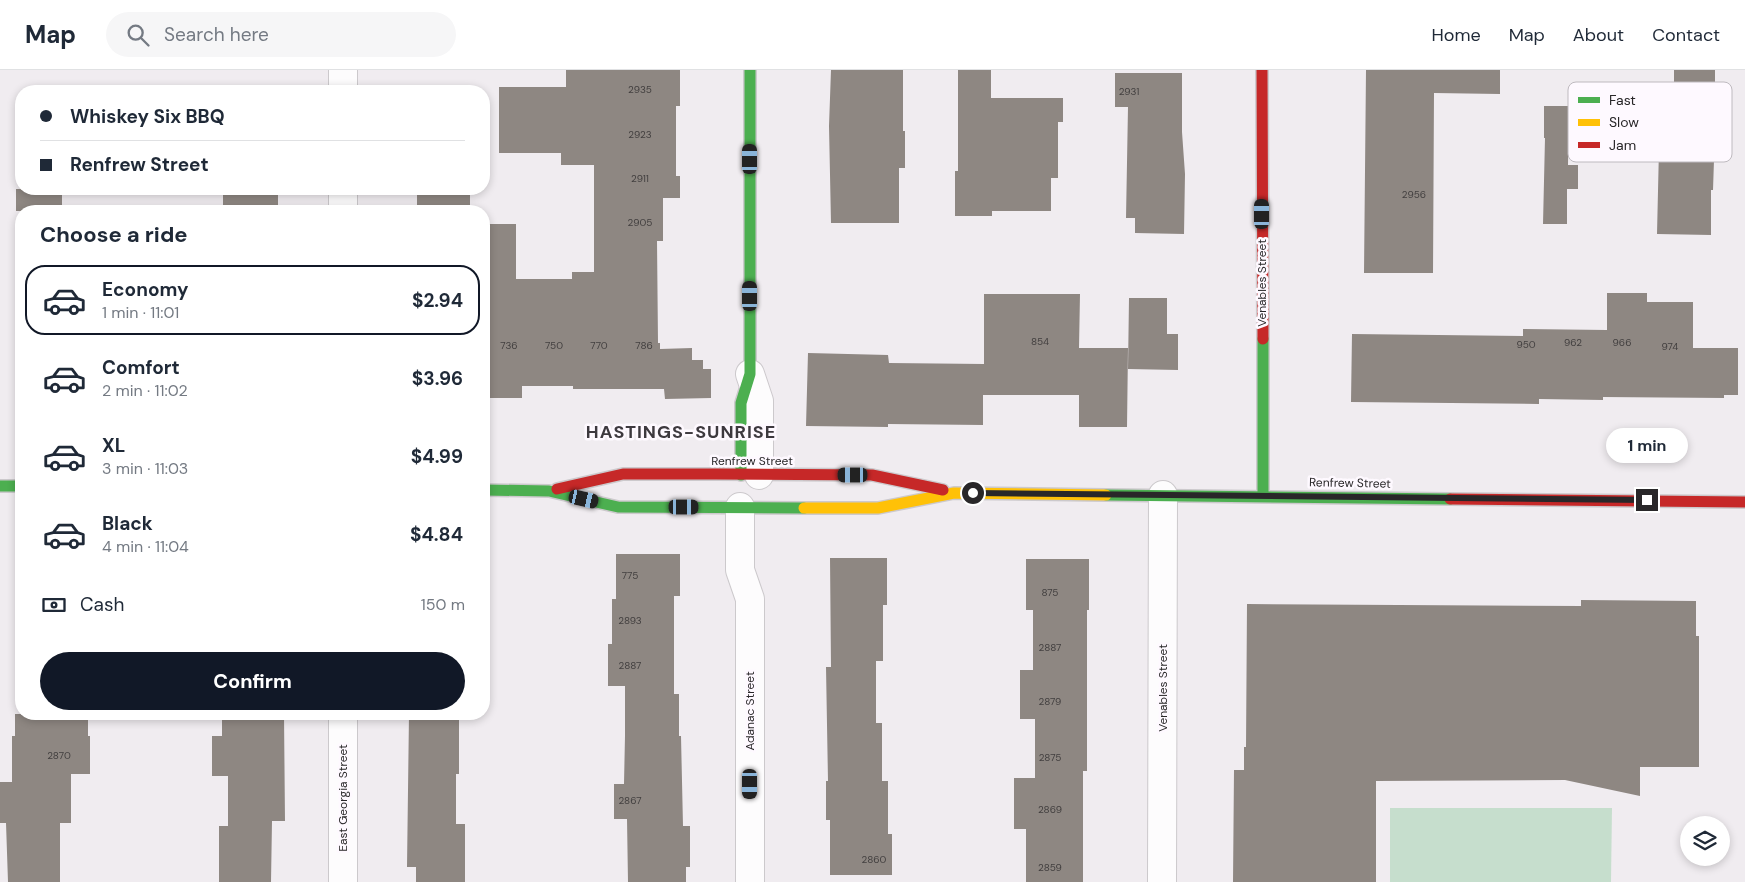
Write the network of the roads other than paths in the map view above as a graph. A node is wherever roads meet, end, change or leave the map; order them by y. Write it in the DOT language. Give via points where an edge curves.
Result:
graph roads {
  1 [pos="343,70"];
  2 [pos="750,70"];
  3 [pos="1262,70"];
  4 [pos="343,85"];
  5 [pos="750,374"];
  6 [pos="750,475"];
  7 [pos="0,486"];
  8 [pos="15,486"];
  9 [pos="490,490"];
  10 [pos="549,491"];
  11 [pos="954,493"];
  12 [pos="1163,495"];
  13 [pos="1263,496"];
  14 [pos="1745,502"];
  15 [pos="750,507"];
  16 [pos="343,720"];
  17 [pos="343,882"];
  18 [pos="750,882"];
  19 [pos="1162,882"];
  1 -- 4 [label="street"];
  2 -- 5 [label="street"];
  3 -- 13 [label="street, Venables Street"];
  5 -- 6 [label="street" via="759,401"];
  6 -- 10 [label="street, Renfrew Street" via="623,474"];
  6 -- 11 [label="street, Renfrew Street" via="872,475"];
  7 -- 8 [label="street"];
  9 -- 10 [label="street, Renfrew Street"];
  10 -- 15 [label="street, Renfrew Street" via="618,506"];
  11 -- 12 [label="street, Renfrew Street"];
  11 -- 15 [label="street, Renfrew Street" via="878,508"];
  12 -- 13 [label="street, Renfrew Street"];
  12 -- 19 [label="street, Venables Street"];
  13 -- 14 [label="street, Renfrew Street"];
  15 -- 18 [label="street, Adanac Street" via="740,570 750,600"];
  16 -- 17 [label="street, East Georgia Street"];
}
